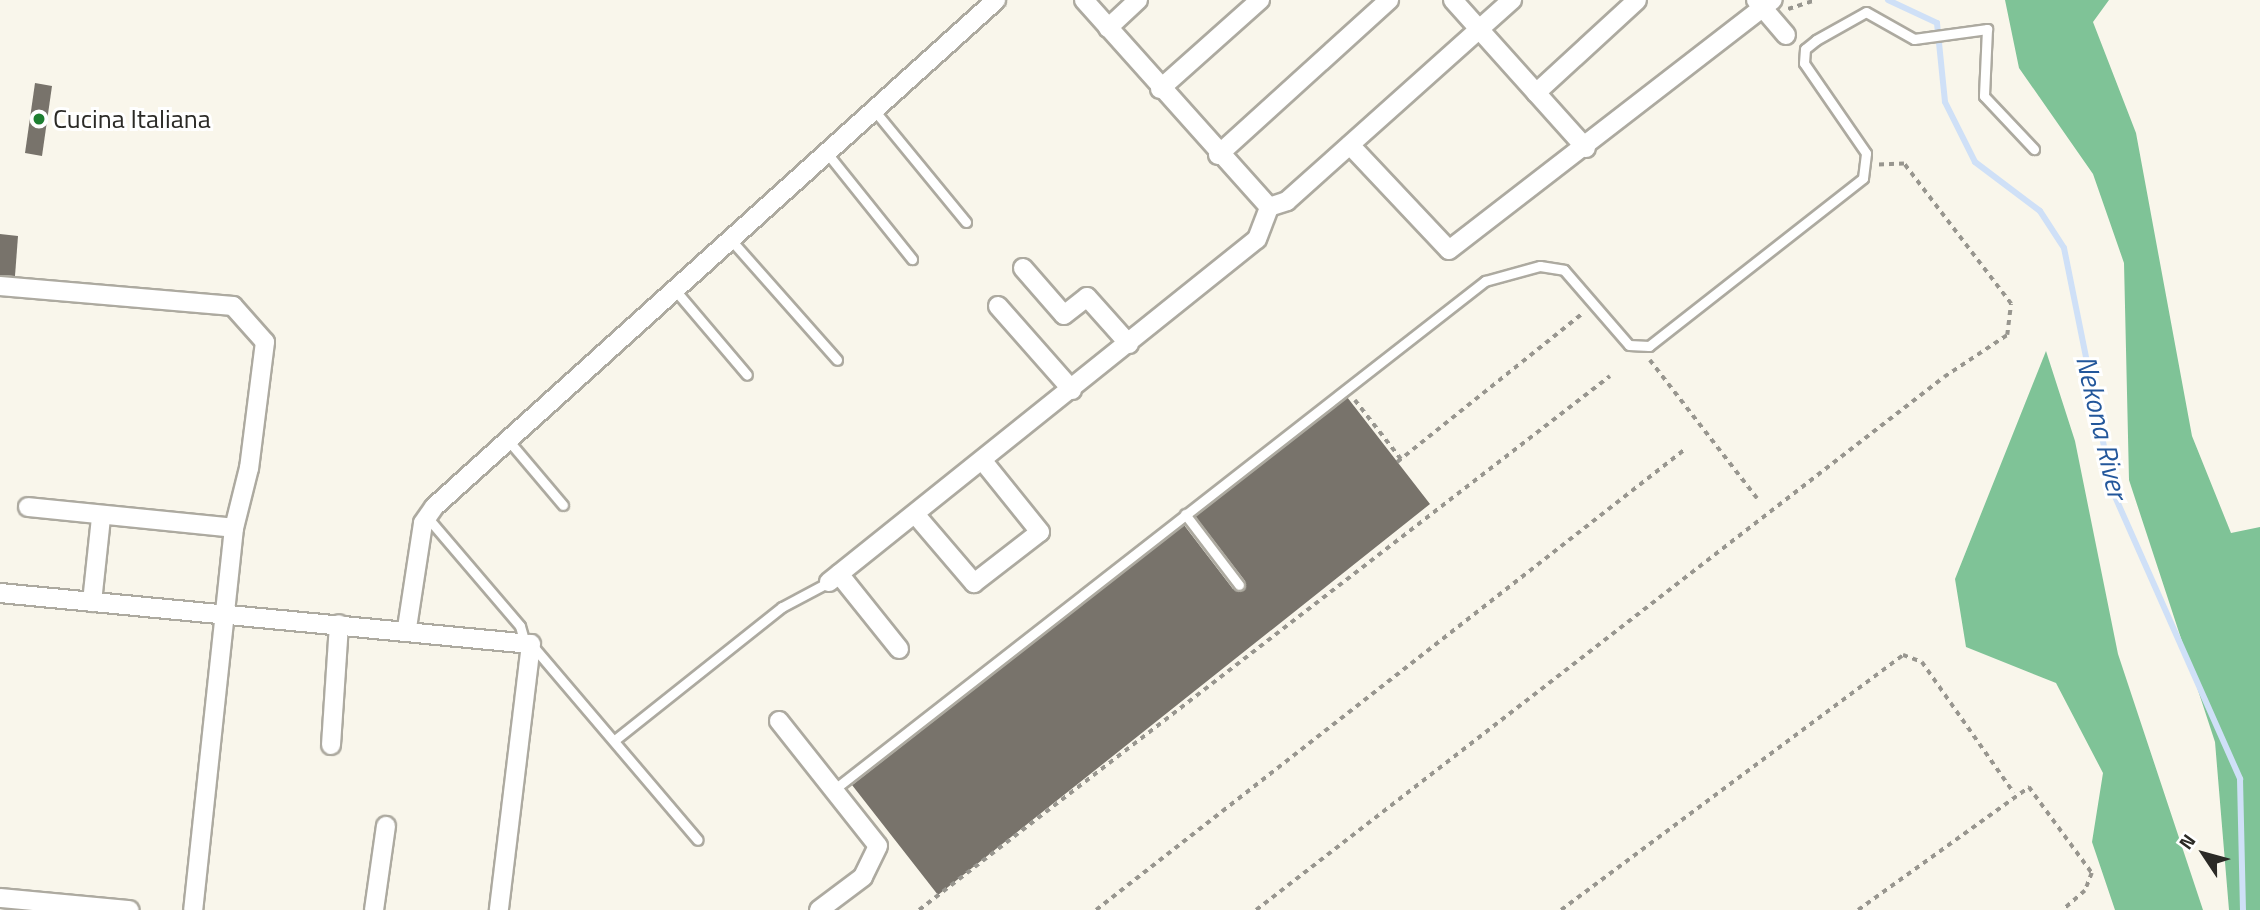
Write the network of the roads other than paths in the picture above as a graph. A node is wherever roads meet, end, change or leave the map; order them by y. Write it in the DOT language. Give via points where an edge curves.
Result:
graph roads {
  1 [pos="996,0"];
  2 [pos="1084,0"];
  3 [pos="1138,0"];
  4 [pos="1260,0"];
  5 [pos="1389,0"];
  6 [pos="1453,0"];
  7 [pos="1512,0"];
  8 [pos="1637,0"];
  9 [pos="1764,3"];
  10 [pos="1108,28"];
  11 [pos="1479,30"];
  12 [pos="1786,34"];
  13 [pos="1160,89"];
  14 [pos="1536,93"];
  15 [pos="874,110"];
  16 [pos="1350,145"];
  17 [pos="1586,148"];
  18 [pos="2034,149"];
  19 [pos="827,153"];
  20 [pos="1218,155"];
  21 [pos="1269,207"];
  22 [pos="966,222"];
  23 [pos="731,240"];
  24 [pos="912,259"];
  25 [pos="1023,268"];
  26 [pos="0,286"];
  27 [pos="674,290"];
  28 [pos="999,306"];
  29 [pos="1129,344"];
  30 [pos="837,360"];
  31 [pos="747,375"];
  32 [pos="1072,390"];
  33 [pos="508,440"];
  34 [pos="983,461"];
  35 [pos="562,505"];
  36 [pos="28,507"];
  37 [pos="915,514"];
  38 [pos="1185,514"];
  39 [pos="101,517"];
  40 [pos="427,517"];
  41 [pos="234,528"];
  42 [pos="834,578"];
  43 [pos="1239,585"];
  44 [pos="0,593"];
  45 [pos="92,602"];
  46 [pos="223,615"];
  47 [pos="339,624"];
  48 [pos="407,628"];
  49 [pos="528,642"];
  50 [pos="899,649"];
  51 [pos="779,721"];
  52 [pos="616,738"];
  53 [pos="331,745"];
  54 [pos="836,788"];
  55 [pos="386,826"];
  56 [pos="698,840"];
  57 [pos="0,898"];
  58 [pos="129,910"];
  59 [pos="193,910"];
  60 [pos="374,910"];
  61 [pos="499,910"];
  62 [pos="819,910"];
  1 -- 15 [label="street"];
  2 -- 10 [label="street"];
  3 -- 10 [label="street"];
  4 -- 13 [label="street"];
  5 -- 20 [label="street"];
  6 -- 11 [label="street"];
  7 -- 11 [label="street"];
  8 -- 14 [label="street"];
  9 -- 12 [label="street"];
  9 -- 17 [label="street"];
  10 -- 13 [label="street"];
  11 -- 14 [label="street"];
  11 -- 16 [label="street"];
  13 -- 20 [label="street"];
  14 -- 17 [label="street"];
  15 -- 19 [label="street"];
  15 -- 22 [label="lane"];
  16 -- 17 [label="street" via="1449,250"];
  16 -- 21 [label="street" via="1287,201"];
  18 -- 38 [label="lane" via="1984,96 1987,29 1933,41 1914,39 1866,12 1805,49 1804,63 1869,166 1863,178 1642,350 1629,345 1564,270 1539,266 1503,273 1475,287"];
  19 -- 23 [label="street"];
  19 -- 24 [label="lane"];
  20 -- 21 [label="street"];
  21 -- 29 [label="street" via="1257,239"];
  23 -- 27 [label="street"];
  23 -- 30 [label="lane"];
  25 -- 29 [label="street" via="1064,315 1087,297"];
  26 -- 41 [label="street" via="233,306 242,312 265,342 249,468"];
  27 -- 31 [label="lane"];
  27 -- 33 [label="street"];
  28 -- 32 [label="street"];
  29 -- 32 [label="street"];
  32 -- 34 [label="street"];
  33 -- 35 [label="lane"];
  33 -- 40 [label="street"];
  34 -- 37 [label="street"];
  34 -- 37 [label="street" via="1040,531 974,583"];
  36 -- 39 [label="street"];
  37 -- 42 [label="street"];
  38 -- 43 [label="lane"];
  38 -- 54 [label="lane"];
  39 -- 41 [label="street"];
  39 -- 45 [label="street"];
  40 -- 48 [label="street"];
  40 -- 49 [label="lane" via="520,626"];
  41 -- 46 [label="street"];
  42 -- 50 [label="street"];
  42 -- 52 [label="lane" via="782,607"];
  44 -- 45 [label="street"];
  45 -- 46 [label="street"];
  46 -- 47 [label="street"];
  46 -- 59 [label="street"];
  47 -- 48 [label="street"];
  47 -- 53 [label="street"];
  48 -- 49 [label="street"];
  49 -- 52 [label="lane"];
  49 -- 61 [label="street"];
  51 -- 54 [label="street"];
  52 -- 56 [label="lane"];
  54 -- 62 [label="street" via="878,846 863,877"];
  55 -- 60 [label="street"];
  57 -- 58 [label="street"];
}
